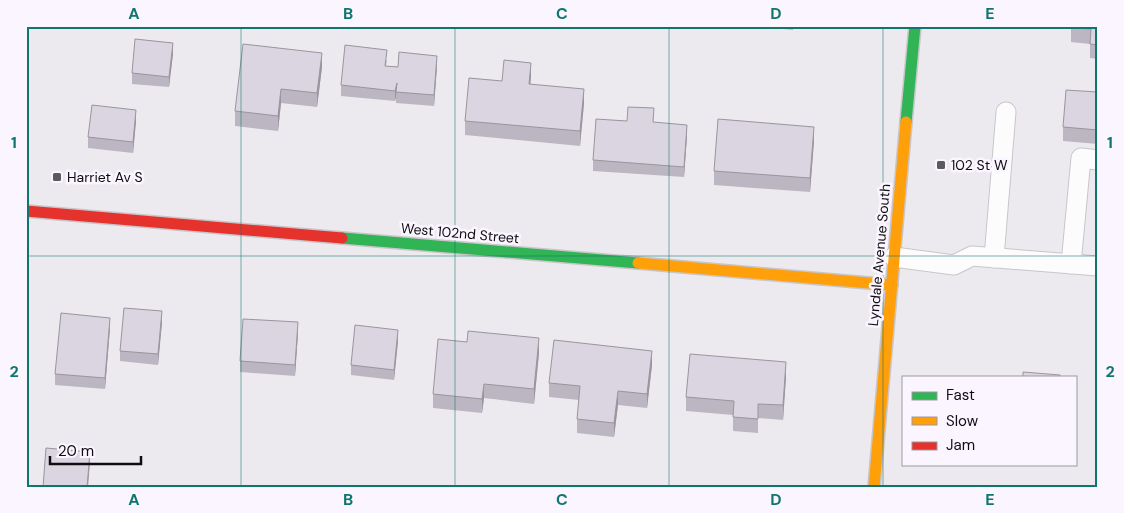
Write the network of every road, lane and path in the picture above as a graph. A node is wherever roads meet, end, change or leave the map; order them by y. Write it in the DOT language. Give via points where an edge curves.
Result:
graph roads {
  1 [pos="916,26"];
  2 [pos="1006,112"];
  3 [pos="1098,160"];
  4 [pos="26,210"];
  5 [pos="894,257"];
  6 [pos="994,258"];
  7 [pos="1071,264"];
  8 [pos="1098,266"];
  9 [pos="892,285"];
  10 [pos="874,487"];
  1 -- 5 [label="street, Lyndale Avenue South"];
  2 -- 6 [label="lane"];
  3 -- 7 [label="lane" via="1081,158"];
  4 -- 9 [label="street, West 102nd Street"];
  5 -- 6 [label="lane" via="954,265 972,256"];
  5 -- 9 [label="street, Lyndale Avenue South"];
  6 -- 7 [label="lane"];
  7 -- 8 [label="lane"];
  9 -- 10 [label="street, Lyndale Avenue South"];
}
